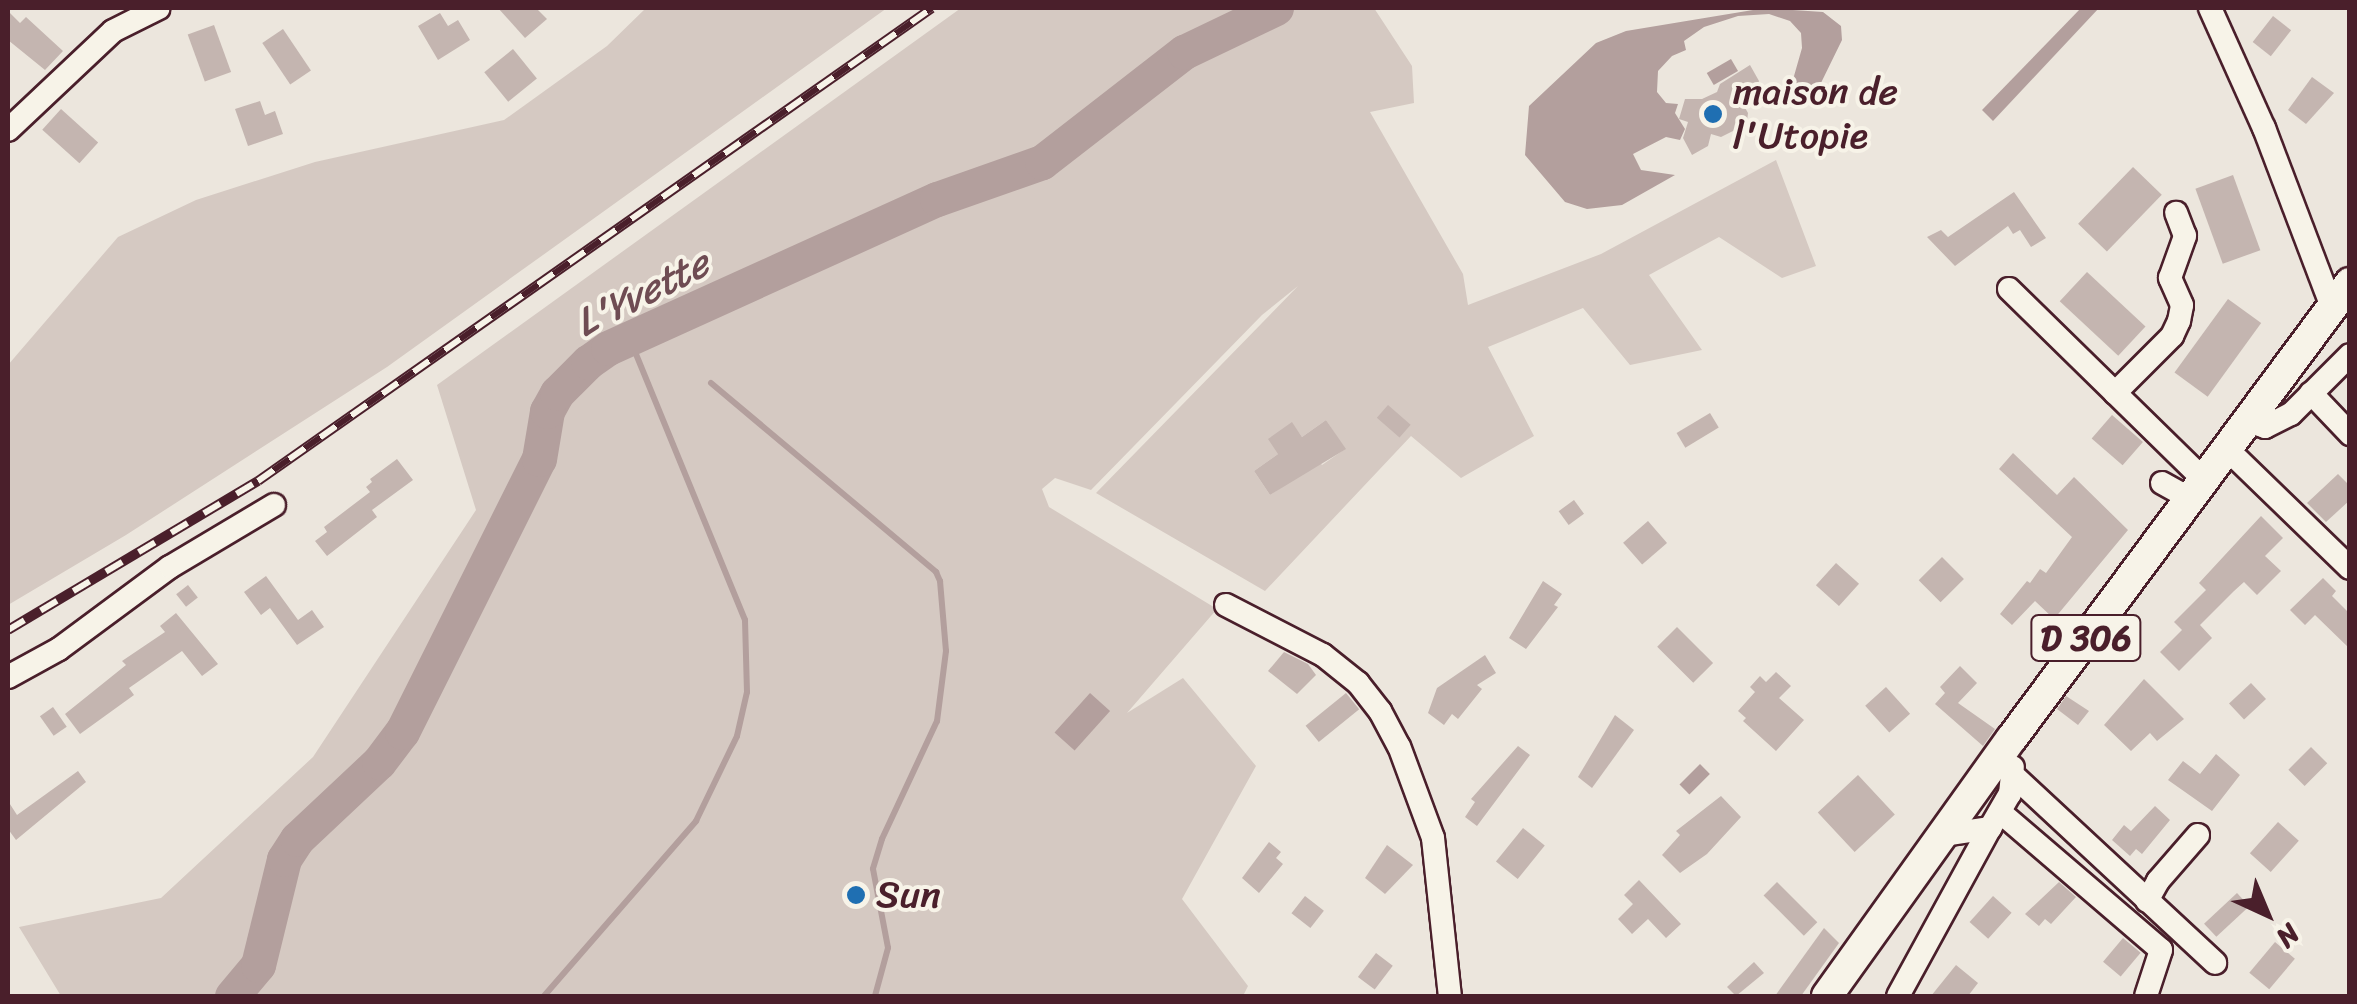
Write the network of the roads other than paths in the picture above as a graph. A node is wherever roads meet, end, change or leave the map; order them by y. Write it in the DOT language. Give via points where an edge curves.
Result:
graph roads {
  1 [pos="159,8"];
  2 [pos="2210,8"];
  3 [pos="8,130"];
  4 [pos="2176,213"];
  5 [pos="2009,290"];
  6 [pos="2341,295"];
  7 [pos="2350,355"];
  8 [pos="2115,393"];
  9 [pos="2311,394"];
  10 [pos="2247,421"];
  11 [pos="2350,434"];
  12 [pos="2228,449"];
  13 [pos="2162,483"];
  14 [pos="2198,490"];
  15 [pos="274,505"];
  16 [pos="2350,568"];
  17 [pos="1226,604"];
  18 [pos="8,676"];
  19 [pos="2012,738"];
  20 [pos="2014,775"];
  21 [pos="1995,820"];
  22 [pos="1942,835"];
  23 [pos="2198,835"];
  24 [pos="2147,901"];
  25 [pos="2215,962"];
  26 [pos="1450,996"];
  27 [pos="1827,996"];
  28 [pos="1898,996"];
  29 [pos="2146,996"];
  1 -- 3 [label="street" via="113,31"];
  2 -- 6 [label="street"];
  4 -- 8 [label="street" via="2185,236 2170,278 2182,305 2179,321"];
  5 -- 8 [label="street"];
  6 -- 10 [label="main road, D 306"];
  7 -- 9 [label="street"];
  8 -- 14 [label="street"];
  9 -- 10 [label="street" via="2265,427"];
  9 -- 11 [label="street"];
  10 -- 12 [label="main road, D 306"];
  12 -- 14 [label="main road, D 306"];
  12 -- 16 [label="street"];
  13 -- 14 [label="street"];
  14 -- 19 [label="main road, D 306"];
  15 -- 18 [label="street"];
  17 -- 26 [label="street" via="1323,655 1380,712 1432,838"];
  19 -- 20 [label="street"];
  19 -- 22 [label="main road, D 306"];
  20 -- 21 [label="street"];
  20 -- 24 [label="street"];
  21 -- 22 [label="street"];
  21 -- 28 [label="street"];
  21 -- 29 [label="street" via="2161,950"];
  22 -- 27 [label="main road, D 306"];
  23 -- 24 [label="street"];
  24 -- 25 [label="street"];
}
